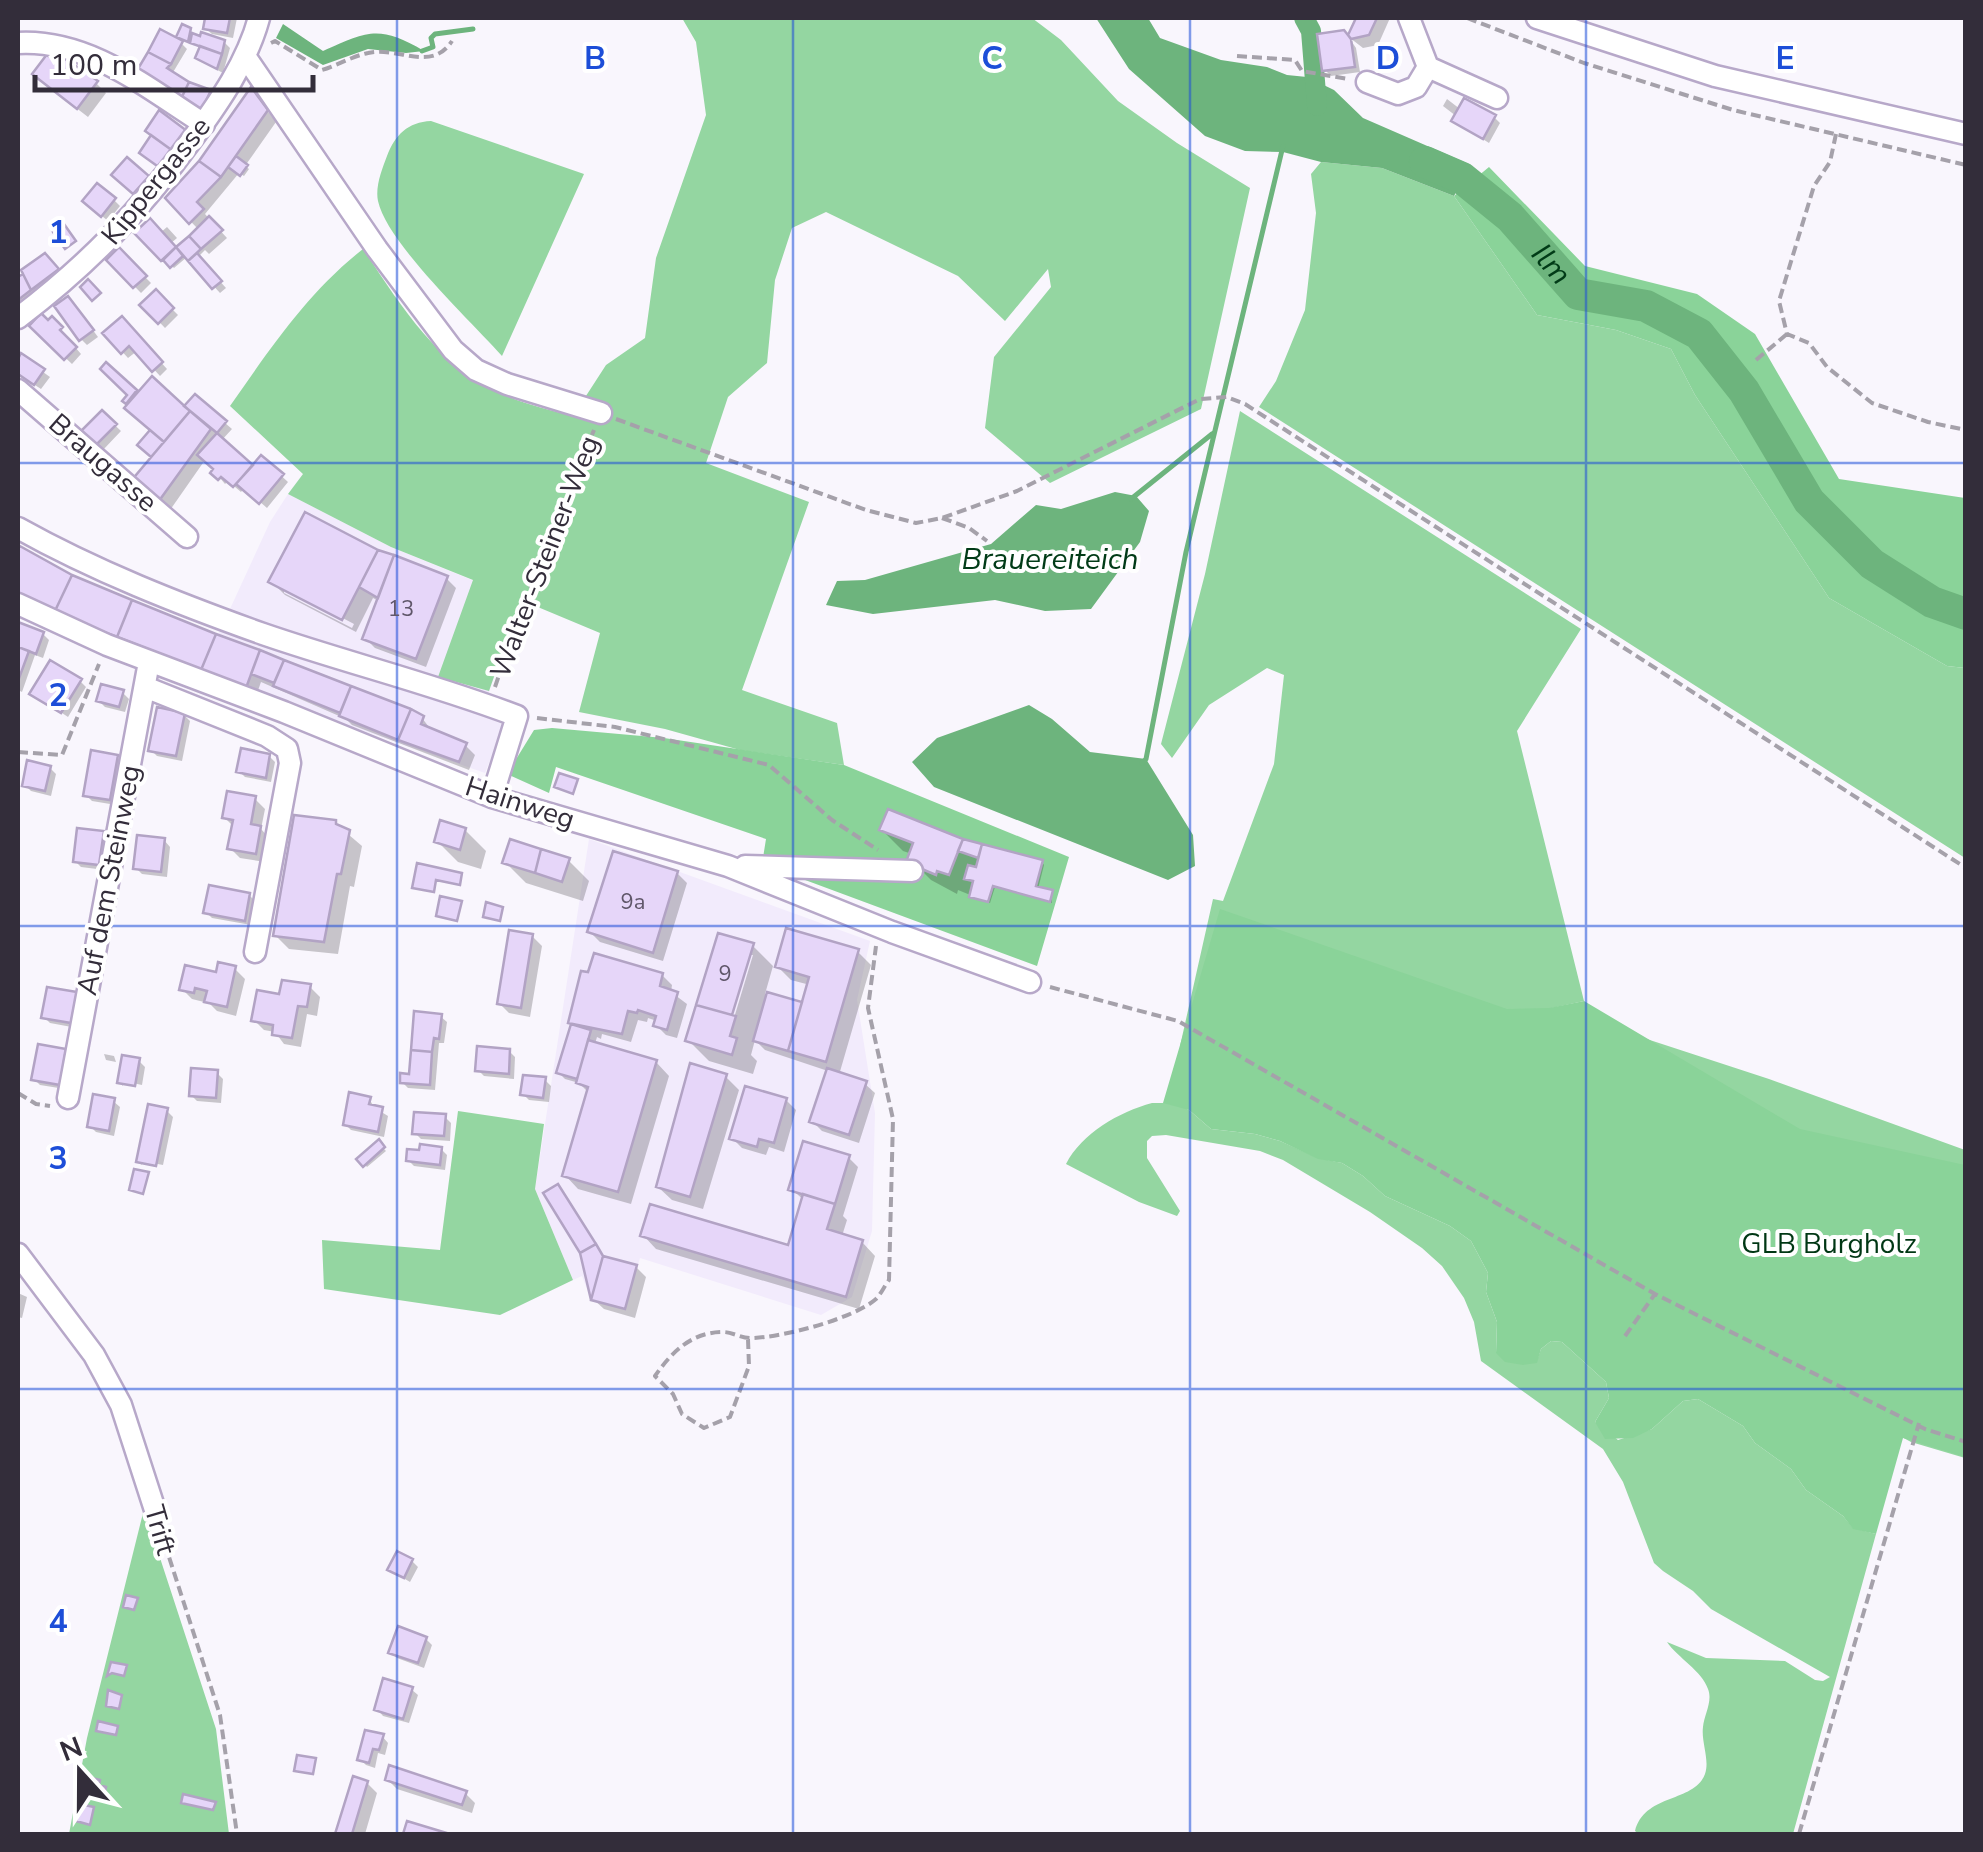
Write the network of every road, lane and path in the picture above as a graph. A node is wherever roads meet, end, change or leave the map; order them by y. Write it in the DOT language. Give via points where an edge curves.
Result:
graph roads {
  1 [pos="259,18"];
  2 [pos="1409,18"];
  3 [pos="1467,18"];
  4 [pos="1537,18"];
  5 [pos="452,42"];
  6 [pos="18,44"];
  7 [pos="245,56"];
  8 [pos="1237,56"];
  9 [pos="1428,67"];
  10 [pos="1367,82"];
  11 [pos="1497,98"];
  12 [pos="204,124"];
  13 [pos="1836,134"];
  14 [pos="1966,134"];
  15 [pos="1966,165"];
  16 [pos="18,318"];
  17 [pos="1787,334"];
  18 [pos="1756,360"];
  19 [pos="18,390"];
  20 [pos="600,413"];
  21 [pos="1966,430"];
  22 [pos="942,518"];
  23 [pos="18,528"];
  24 [pos="187,537"];
  25 [pos="987,541"];
  26 [pos="18,604"];
  27 [pos="106,645"];
  28 [pos="150,662"];
  29 [pos="145,687"];
  30 [pos="489,706"];
  31 [pos="517,716"];
  32 [pos="18,752"];
  33 [pos="492,798"];
  34 [pos="884,854"];
  35 [pos="728,866"];
  36 [pos="1966,868"];
  37 [pos="912,871"];
  38 [pos="878,927"];
  39 [pos="256,952"];
  40 [pos="1030,982"];
  41 [pos="18,1093"];
  42 [pos="68,1098"];
  43 [pos="18,1254"];
  44 [pos="1655,1294"];
  45 [pos="1625,1336"];
  46 [pos="748,1339"];
  47 [pos="1918,1424"];
  48 [pos="1966,1442"];
  49 [pos="155,1510"];
  50 [pos="238,1834"];
  51 [pos="1800,1834"];
  1 -- 7 [label="street, Kippergasse"];
  2 -- 9 [label="street"];
  3 -- 13 [label="path" via="1584,64"];
  4 -- 14 [label="street" via="1715,76"];
  5 -- 7 [label="path" via="428,58 373,52 322,70 275,41"];
  6 -- 12 [label="street" via="56,46 101,60"];
  7 -- 12 [label="street, Kippergasse"];
  7 -- 20 [label="street" via="452,350 507,384"];
  8 -- 10 [label="path" via="1295,60 1302,71"];
  9 -- 10 [label="street" via="1416,87 1398,94"];
  9 -- 11 [label="street"];
  12 -- 16 [label="street, Kippergasse" via="98,253"];
  13 -- 15 [label="path"];
  13 -- 17 [label="path" via="1779,302"];
  17 -- 18 [label="path"];
  17 -- 21 [label="path" via="1809,344 1872,403"];
  19 -- 24 [label="street, Braugasse"];
  20 -- 22 [label="path" via="866,510 916,523"];
  20 -- 30 [label="path, Walter-Steiner-Weg"];
  22 -- 25 [label="path"];
  22 -- 36 [label="path" via="1017,491 1200,398 1227,397"];
  23 -- 30 [label="street" via="82,563 264,634"];
  26 -- 27 [label="street, Hainweg"];
  27 -- 28 [label="street, Hainweg"];
  27 -- 32 [label="path" via="62,755"];
  28 -- 29 [label="street, Auf dem Steinweg"];
  28 -- 33 [label="street, Hainweg"];
  29 -- 39 [label="street" via="287,749 290,763"];
  29 -- 42 [label="street, Auf dem Steinweg"];
  30 -- 31 [label="street, Walter-Steiner-Weg"];
  31 -- 33 [label="street, Walter-Steiner-Weg"];
  31 -- 34 [label="path" via="615,726 770,765 832,820"];
  33 -- 35 [label="street, Hainweg"];
  35 -- 37 [label="street"];
  35 -- 38 [label="street, Hainweg"];
  38 -- 40 [label="street, Hainweg"];
  38 -- 46 [label="path" via="868,1008 893,1119 889,1280 877,1298 834,1321"];
  40 -- 44 [label="path" via="1178,1021"];
  41 -- 42 [label="path" via="50,1106"];
  43 -- 49 [label="street, Trift" via="94,1355 121,1405"];
  44 -- 45 [label="path"];
  44 -- 47 [label="path"];
  46 -- 46 [label="path" via="749,1366 730,1417 704,1428 682,1414 655,1376 673,1351 698,1337 724,1332"];
  47 -- 48 [label="path"];
  47 -- 51 [label="path"];
  49 -- 50 [label="path, Trift" via="220,1715"];
}
